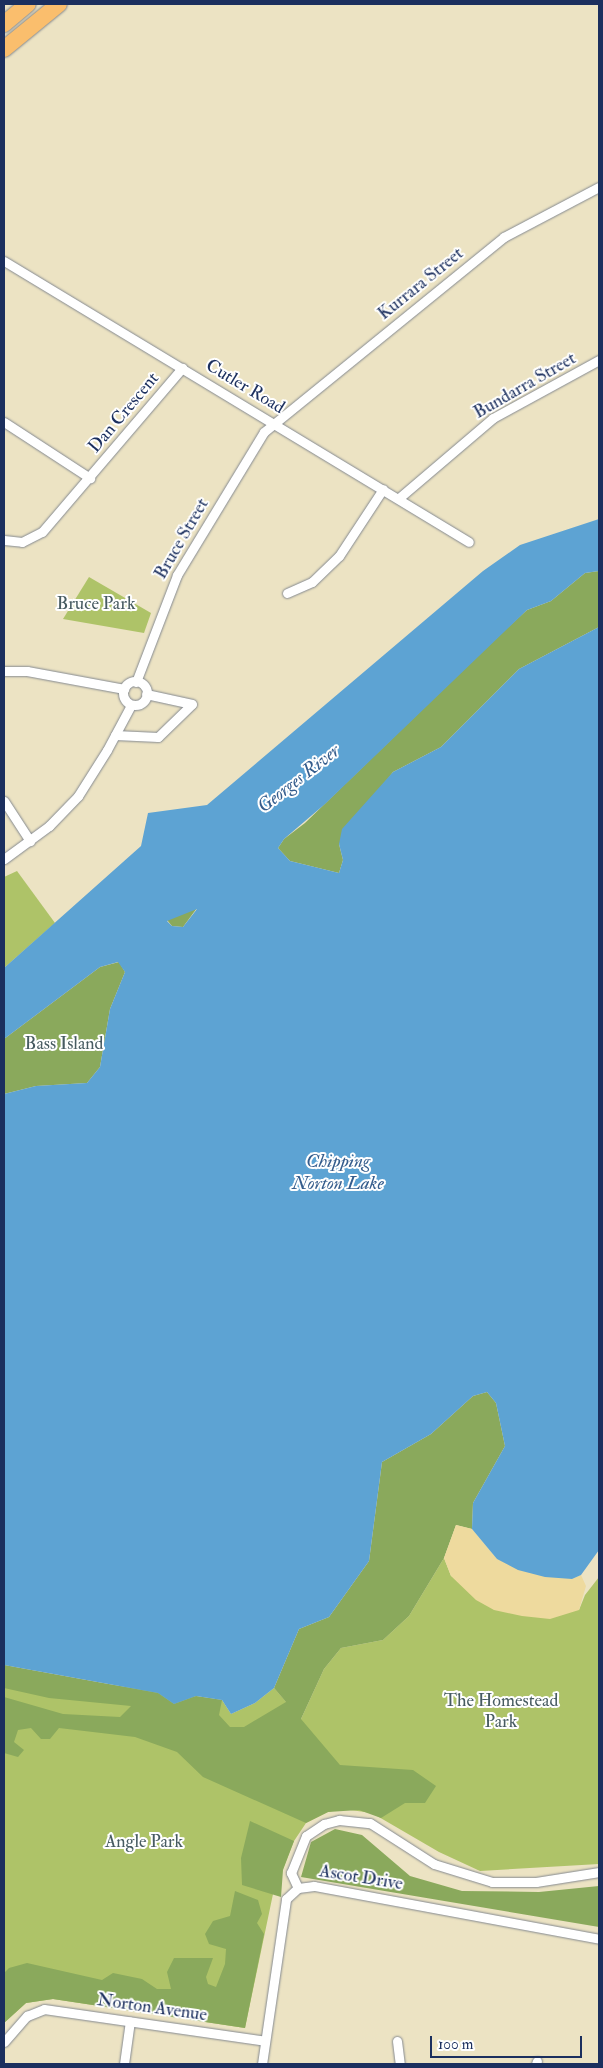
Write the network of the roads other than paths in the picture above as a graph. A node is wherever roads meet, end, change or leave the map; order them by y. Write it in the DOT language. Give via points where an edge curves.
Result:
graph roads {
  1 [pos="28,4"];
  2 [pos="59,4"];
  3 [pos="4,24"];
  4 [pos="4,49"];
  5 [pos="599,187"];
  6 [pos="4,261"];
  7 [pos="599,360"];
  8 [pos="182,368"];
  9 [pos="4,422"];
  10 [pos="275,424"];
  11 [pos="90,478"];
  12 [pos="383,489"];
  13 [pos="399,498"];
  14 [pos="4,540"];
  15 [pos="469,542"];
  16 [pos="287,593"];
  17 [pos="4,671"];
  18 [pos="136,682"];
  19 [pos="124,689"];
  20 [pos="146,694"];
  21 [pos="131,705"];
  22 [pos="116,736"];
  23 [pos="4,801"];
  24 [pos="30,841"];
  25 [pos="4,859"];
  26 [pos="599,1872"];
  27 [pos="298,1888"];
  28 [pos="599,1939"];
  29 [pos="130,2022"];
  30 [pos="265,2041"];
  31 [pos="396,2041"];
  32 [pos="4,2042"];
  33 [pos="124,2064"];
  34 [pos="262,2064"];
  35 [pos="400,2064"];
  1 -- 3 [label="highway"];
  2 -- 4 [label="highway"];
  5 -- 10 [label="street, Kurrara Street" via="504,237"];
  6 -- 8 [label="street, Cutler Road"];
  7 -- 13 [label="street, Bundarra Street" via="493,418"];
  8 -- 10 [label="street, Cutler Road"];
  8 -- 11 [label="street, Dan Crescent"];
  9 -- 11 [label="street, Dan Crescent"];
  10 -- 12 [label="street, Cutler Road"];
  10 -- 18 [label="street, Bruce Street" via="258,441 178,575"];
  11 -- 14 [label="street, Dan Crescent" via="39,534 22,542"];
  12 -- 13 [label="street, Cutler Road"];
  12 -- 16 [label="street" via="339,556 312,582"];
  13 -- 15 [label="street, Cutler Road"];
  17 -- 19 [label="street" via="28,671"];
  18 -- 19 [label="street"];
  18 -- 20 [label="street" via="142,685"];
  19 -- 21 [label="street" via="125,700"];
  20 -- 21 [label="street" via="142,703"];
  20 -- 22 [label="street" via="192,704 158,737"];
  21 -- 22 [label="street"];
  22 -- 24 [label="street" via="78,796"];
  23 -- 24 [label="street"];
  24 -- 25 [label="street"];
  26 -- 27 [label="street" via="536,1882 492,1882 434,1864 370,1823 339,1820 324,1824 306,1836 291,1873"];
  27 -- 28 [label="street, Ascot Drive" via="314,1886"];
  27 -- 30 [label="street, Ascot Drive" via="286,1899"];
  29 -- 30 [label="street, Norton Avenue"];
  29 -- 32 [label="street, Norton Avenue" via="35,2010"];
  29 -- 33 [label="street"];
  30 -- 34 [label="street, Ascot Drive"];
  31 -- 35 [label="street"];
}
